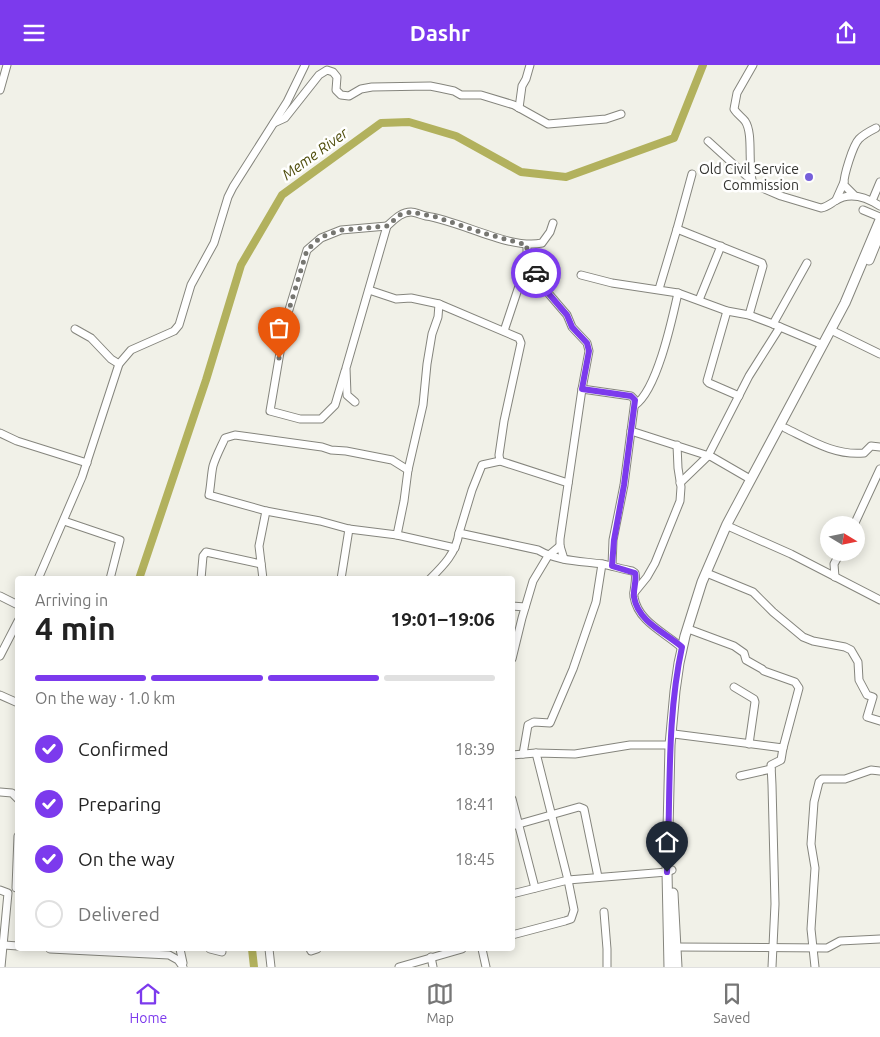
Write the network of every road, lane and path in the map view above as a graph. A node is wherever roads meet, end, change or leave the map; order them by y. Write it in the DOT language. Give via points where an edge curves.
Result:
graph roads {
  1 [pos="8,65"];
  2 [pos="305,65"];
  3 [pos="530,65"];
  4 [pos="753,65"];
  5 [pos="0,90"];
  6 [pos="519,107"];
  7 [pos="621,114"];
  8 [pos="272,125"];
  9 [pos="876,128"];
  10 [pos="708,141"];
  11 [pos="692,174"];
  12 [pos="752,181"];
  13 [pos="844,182"];
  14 [pos="880,182"];
  15 [pos="854,195"];
  16 [pos="836,200"];
  17 [pos="872,201"];
  18 [pos="880,206"];
  19 [pos="863,210"];
  20 [pos="880,219"];
  21 [pos="553,223"];
  22 [pos="388,226"];
  23 [pos="677,229"];
  24 [pos="879,237"];
  25 [pos="527,245"];
  26 [pos="721,246"];
  27 [pos="526,262"];
  28 [pos="807,263"];
  29 [pos="581,275"];
  30 [pos="659,289"];
  31 [pos="369,291"];
  32 [pos="678,293"];
  33 [pos="700,300"];
  34 [pos="439,304"];
  35 [pos="727,311"];
  36 [pos="749,315"];
  37 [pos="777,325"];
  38 [pos="75,329"];
  39 [pos="504,331"];
  40 [pos="835,332"];
  41 [pos="824,345"];
  42 [pos="880,353"];
  43 [pos="119,364"];
  44 [pos="346,368"];
  45 [pos="582,389"];
  46 [pos="740,395"];
  47 [pos="355,402"];
  48 [pos="635,405"];
  49 [pos="785,428"];
  50 [pos="631,431"];
  51 [pos="0,433"];
  52 [pos="677,445"];
  53 [pos="880,447"];
  54 [pos="708,456"];
  55 [pos="500,461"];
  56 [pos="87,463"];
  57 [pos="880,469"];
  58 [pos="408,470"];
  59 [pos="750,479"];
  60 [pos="568,483"];
  61 [pos="680,483"];
  62 [pos="266,511"];
  63 [pos="858,516"];
  64 [pos="64,521"];
  65 [pos="730,527"];
  66 [pos="349,529"];
  67 [pos="460,533"];
  68 [pos="397,535"];
  69 [pos="560,546"];
  70 [pos="455,548"];
  71 [pos="548,556"];
  72 [pos="564,559"];
  73 [pos="836,561"];
  74 [pos="261,564"];
  75 [pos="602,564"];
  76 [pos="612,566"];
  77 [pos="709,575"];
  78 [pos="39,576"];
  79 [pos="111,576"];
  80 [pos="201,576"];
  81 [pos="263,576"];
  82 [pos="341,576"];
  83 [pos="433,576"];
  84 [pos="835,577"];
  85 [pos="634,593"];
  86 [pos="0,596"];
  87 [pos="880,600"];
  88 [pos="15,604"];
  89 [pos="515,606"];
  90 [pos="525,607"];
  91 [pos="15,626"];
  92 [pos="691,630"];
  93 [pos="2,646"];
  94 [pos="515,647"];
  95 [pos="682,647"];
  96 [pos="0,656"];
  97 [pos="734,687"];
  98 [pos="0,695"];
  99 [pos="15,702"];
  100 [pos="880,721"];
  101 [pos="674,734"];
  102 [pos="749,744"];
  103 [pos="670,745"];
  104 [pos="782,748"];
  105 [pos="536,753"];
  106 [pos="523,754"];
  107 [pos="515,755"];
  108 [pos="771,769"];
  109 [pos="880,771"];
  110 [pos="740,776"];
  111 [pos="0,792"];
  112 [pos="15,796"];
  113 [pos="552,816"];
  114 [pos="516,825"];
  115 [pos="669,871"];
  116 [pos="598,877"];
  117 [pos="568,880"];
  118 [pos="535,888"];
  119 [pos="15,889"];
  120 [pos="0,890"];
  121 [pos="8,893"];
  122 [pos="515,893"];
  123 [pos="604,912"];
  124 [pos="515,934"];
  125 [pos="880,939"];
  126 [pos="4,945"];
  127 [pos="15,946"];
  128 [pos="676,947"];
  129 [pos="773,947"];
  130 [pos="812,947"];
  131 [pos="91,951"];
  132 [pos="180,951"];
  133 [pos="218,951"];
  134 [pos="269,951"];
  135 [pos="454,951"];
  136 [pos="482,951"];
  137 [pos="222,952"];
  138 [pos="431,957"];
  139 [pos="1,967"];
  140 [pos="183,967"];
  141 [pos="270,967"];
  142 [pos="399,967"];
  143 [pos="433,967"];
  144 [pos="486,967"];
  145 [pos="607,967"];
  146 [pos="669,967"];
  147 [pos="677,967"];
  148 [pos="772,967"];
  149 [pos="815,967"];
  1 -- 5 [label="street"];
  2 -- 8 [label="street" via="288,102"];
  3 -- 6 [label="street"];
  4 -- 12 [label="street" via="738,93 734,109 750,133"];
  6 -- 7 [label="street" via="548,124 606,119"];
  6 -- 8 [label="street" via="481,95 461,95 430,86 372,87 349,96 341,95 336,90 337,77 327,70 319,75 285,118"];
  8 -- 43 [label="street" via="233,187 214,243 191,285 179,325 131,350"];
  9 -- 13 [label="street" via="857,141"];
  10 -- 12 [label="street"];
  11 -- 23 [label="street"];
  12 -- 16 [label="street" via="760,189 797,202 825,207"];
  13 -- 15 [label="street"];
  13 -- 16 [label="street"];
  14 -- 17 [label="street"];
  15 -- 16 [label="street"];
  15 -- 17 [label="street"];
  17 -- 18 [label="street"];
  19 -- 20 [label="street"];
  20 -- 41 [label="main road"];
  21 -- 25 [label="street" via="542,243"];
  22 -- 25 [label="street" via="399,215 411,212"];
  22 -- 31 [label="street"];
  22 -- 44 [label="street" via="341,230 321,237 307,250 285,323 270,411 300,419 321,419 335,405"];
  23 -- 26 [label="street"];
  23 -- 30 [label="street"];
  24 -- 40 [label="main road"];
  25 -- 27 [label="street"];
  26 -- 33 [label="street"];
  26 -- 36 [label="street" via="758,260 763,266"];
  27 -- 39 [label="street"];
  27 -- 45 [label="street" via="587,343 589,351"];
  28 -- 37 [label="street"];
  29 -- 30 [label="street"];
  30 -- 32 [label="street"];
  31 -- 34 [label="street" via="396,299 411,298"];
  31 -- 44 [label="street"];
  32 -- 33 [label="street"];
  32 -- 48 [label="street" via="653,378 643,400"];
  33 -- 35 [label="street"];
  34 -- 39 [label="street"];
  34 -- 58 [label="street" via="423,405"];
  35 -- 36 [label="street"];
  35 -- 46 [label="street" via="707,381"];
  36 -- 37 [label="street"];
  37 -- 41 [label="street"];
  37 -- 46 [label="street"];
  38 -- 43 [label="street" via="91,337"];
  39 -- 55 [label="street" via="519,338 521,343 504,421"];
  40 -- 42 [label="street"];
  40 -- 49 [label="main road"];
  41 -- 59 [label="main road"];
  43 -- 56 [label="street"];
  44 -- 47 [label="street" via="347,395"];
  45 -- 48 [label="street" via="631,396"];
  45 -- 60 [label="street"];
  46 -- 54 [label="street"];
  48 -- 50 [label="street"];
  49 -- 53 [label="street" via="826,449 854,455 864,453 870,445"];
  49 -- 65 [label="main road"];
  50 -- 52 [label="street"];
  50 -- 76 [label="street"];
  51 -- 56 [label="street"];
  52 -- 54 [label="street"];
  52 -- 61 [label="street"];
  54 -- 59 [label="street"];
  54 -- 61 [label="street"];
  55 -- 60 [label="street"];
  55 -- 67 [label="street" via="482,465"];
  56 -- 64 [label="street"];
  57 -- 63 [label="street"];
  58 -- 62 [label="street" via="392,460 346,451 235,435 225,438 213,466 209,495"];
  58 -- 68 [label="street"];
  59 -- 95 [label="main road" via="707,569"];
  60 -- 69 [label="street"];
  61 -- 85 [label="street" via="680,501 675,515 647,577"];
  62 -- 66 [label="street"];
  62 -- 74 [label="street" via="259,546"];
  64 -- 78 [label="street"];
  64 -- 79 [label="street" via="120,541"];
  65 -- 77 [label="main road"];
  65 -- 84 [label="street"];
  66 -- 68 [label="street"];
  66 -- 82 [label="street"];
  67 -- 70 [label="street"];
  67 -- 71 [label="street" via="538,550"];
  68 -- 70 [label="street"];
  69 -- 71 [label="street"];
  69 -- 72 [label="street"];
  70 -- 83 [label="street" via="447,563"];
  71 -- 72 [label="street"];
  71 -- 90 [label="street" via="536,574"];
  72 -- 75 [label="street"];
  73 -- 84 [label="street"];
  74 -- 80 [label="street" via="206,552"];
  74 -- 81 [label="street"];
  75 -- 76 [label="street"];
  75 -- 106 [label="street" via="596,602 573,669 550,723 528,725"];
  76 -- 85 [label="street" via="635,573"];
  77 -- 92 [label="main road"];
  77 -- 100 [label="street" via="753,592 803,637 851,650 858,662 861,684 867,695 873,697 867,717"];
  84 -- 87 [label="street"];
  85 -- 95 [label="street" via="646,619"];
  86 -- 88 [label="street"];
  89 -- 90 [label="street"];
  90 -- 94 [label="street"];
  91 -- 93 [label="street"];
  92 -- 101 [label="main road" via="678,689"];
  92 -- 104 [label="street" via="734,647 744,653 746,660 764,671 797,684 799,688"];
  93 -- 96 [label="street"];
  95 -- 103 [label="main road"];
  97 -- 102 [label="street" via="755,702"];
  98 -- 99 [label="street"];
  101 -- 102 [label="street"];
  101 -- 115 [label="main road"];
  102 -- 104 [label="street"];
  103 -- 105 [label="street" via="630,745 576,754"];
  103 -- 115 [label="main road"];
  104 -- 108 [label="street" via="781,760 771,765"];
  105 -- 106 [label="street"];
  105 -- 113 [label="street"];
  106 -- 107 [label="street"];
  108 -- 110 [label="street"];
  108 -- 129 [label="street"];
  109 -- 130 [label="street" via="871,770 845,779 822,779 819,782 811,844 815,868"];
  111 -- 112 [label="street"];
  113 -- 114 [label="street"];
  113 -- 116 [label="street" via="579,807 584,809"];
  113 -- 117 [label="street"];
  114 -- 118 [label="street"];
  115 -- 116 [label="street"];
  115 -- 128 [label="main road"];
  115 -- 146 [label="main road"];
  116 -- 117 [label="street"];
  117 -- 118 [label="street"];
  117 -- 124 [label="street" via="574,909 572,919"];
  118 -- 122 [label="street"];
  119 -- 121 [label="street"];
  120 -- 121 [label="street"];
  121 -- 126 [label="street"];
  123 -- 145 [label="street"];
  125 -- 130 [label="street" via="840,941 827,948"];
  126 -- 127 [label="street"];
  126 -- 139 [label="street"];
  128 -- 129 [label="street"];
  128 -- 147 [label="main road"];
  129 -- 130 [label="street"];
  129 -- 148 [label="street"];
  130 -- 149 [label="street"];
  131 -- 140 [label="street" via="169,955"];
  132 -- 140 [label="street"];
  133 -- 137 [label="street"];
  134 -- 141 [label="street"];
  135 -- 138 [label="street"];
  136 -- 144 [label="street"];
  138 -- 142 [label="street"];
  138 -- 143 [label="street"];
}
